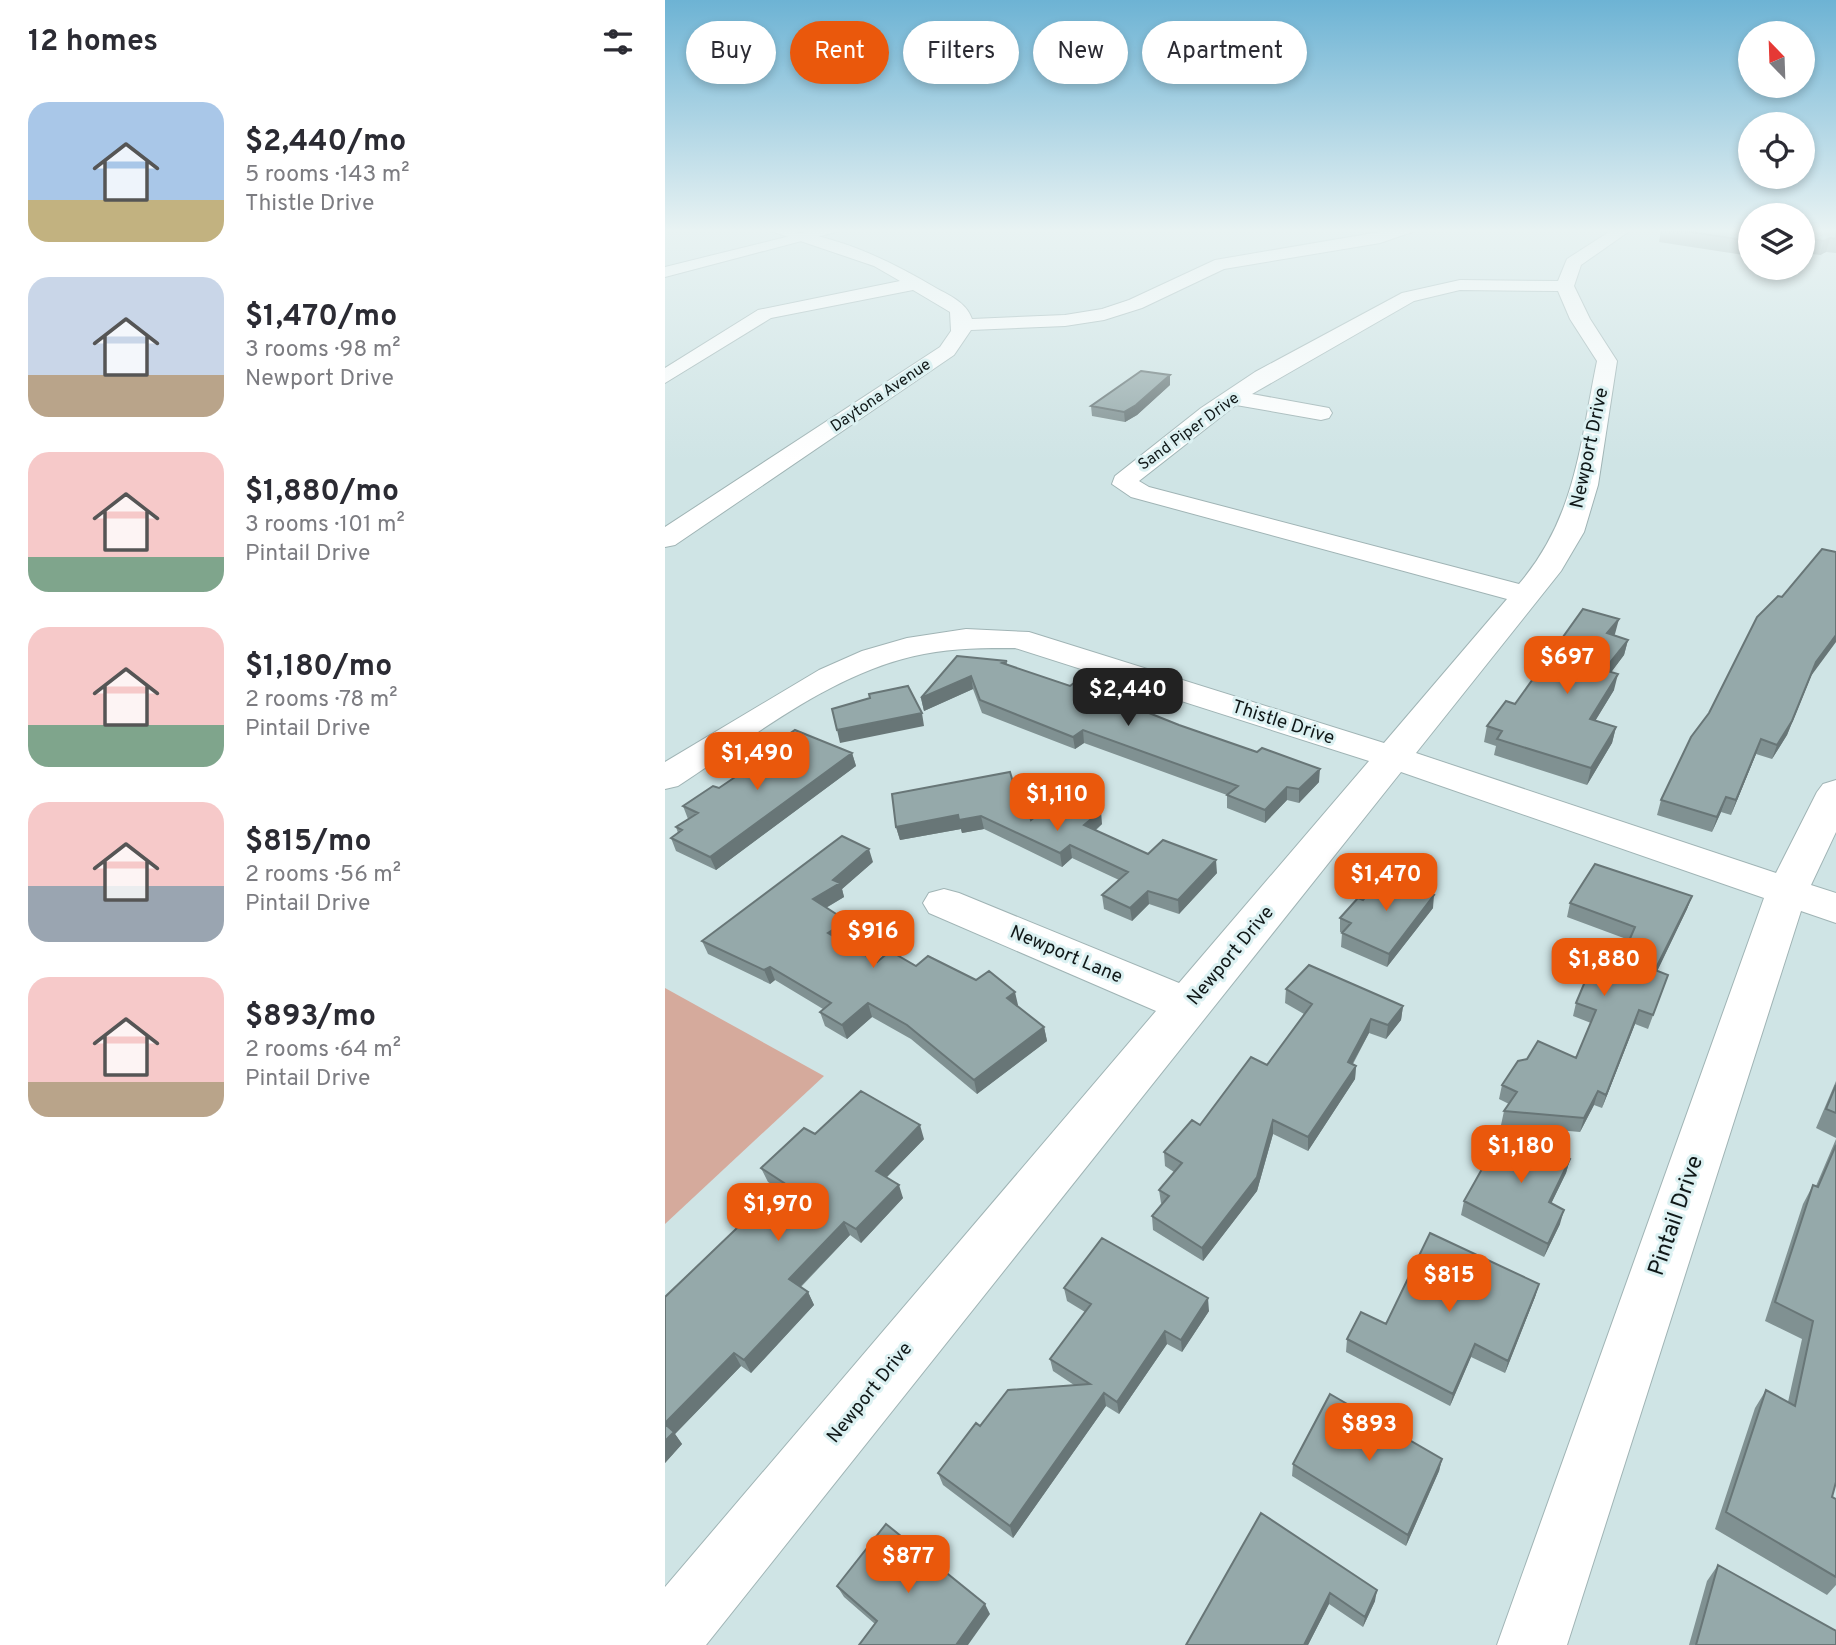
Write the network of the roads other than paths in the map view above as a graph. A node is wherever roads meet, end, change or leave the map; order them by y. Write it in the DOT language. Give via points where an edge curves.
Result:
graph roads {
  1 [pos="801,307"];
  2 [pos="956,307"];
  3 [pos="1127,307"];
  4 [pos="1390,307"];
  5 [pos="1574,307"];
  6 [pos="963,325"];
  7 [pos="665,377"];
  8 [pos="1235,398"];
  9 [pos="1321,413"];
  10 [pos="665,539"];
  11 [pos="1526,594"];
  12 [pos="1392,757"];
  13 [pos="665,778"];
  14 [pos="1836,792"];
  15 [pos="1787,892"];
  16 [pos="944,903"];
  17 [pos="1836,908"];
  18 [pos="1189,1006"];
  19 [pos="665,1642"];
  20 [pos="1532,1645"];
  1 -- 7 [label="street" via="765,314"];
  2 -- 6 [label="street"];
  3 -- 6 [label="street" via="1099,315"];
  4 -- 8 [label="street, Sand Piper Drive" via="1263,377"];
  5 -- 11 [label="street, Newport Drive" via="1604,354 1606,371 1585,485 1570,532 1551,565"];
  6 -- 10 [label="street, Daytona Avenue" via="947,351"];
  8 -- 9 [label="street"];
  8 -- 11 [label="street, Sand Piper Drive" via="1128,476 1125,484 1139,492"];
  11 -- 12 [label="street, Newport Drive"];
  12 -- 13 [label="street, Thistle Drive" via="1041,644 992,637 927,642 849,666"];
  12 -- 15 [label="street, Thistle Drive"];
  12 -- 18 [label="street, Newport Drive"];
  14 -- 15 [label="street, Pintail Drive"];
  15 -- 17 [label="street, Thistle Drive"];
  15 -- 20 [label="street, Pintail Drive"];
  16 -- 18 [label="street, Newport Lane"];
  18 -- 19 [label="street, Newport Drive"];
}
